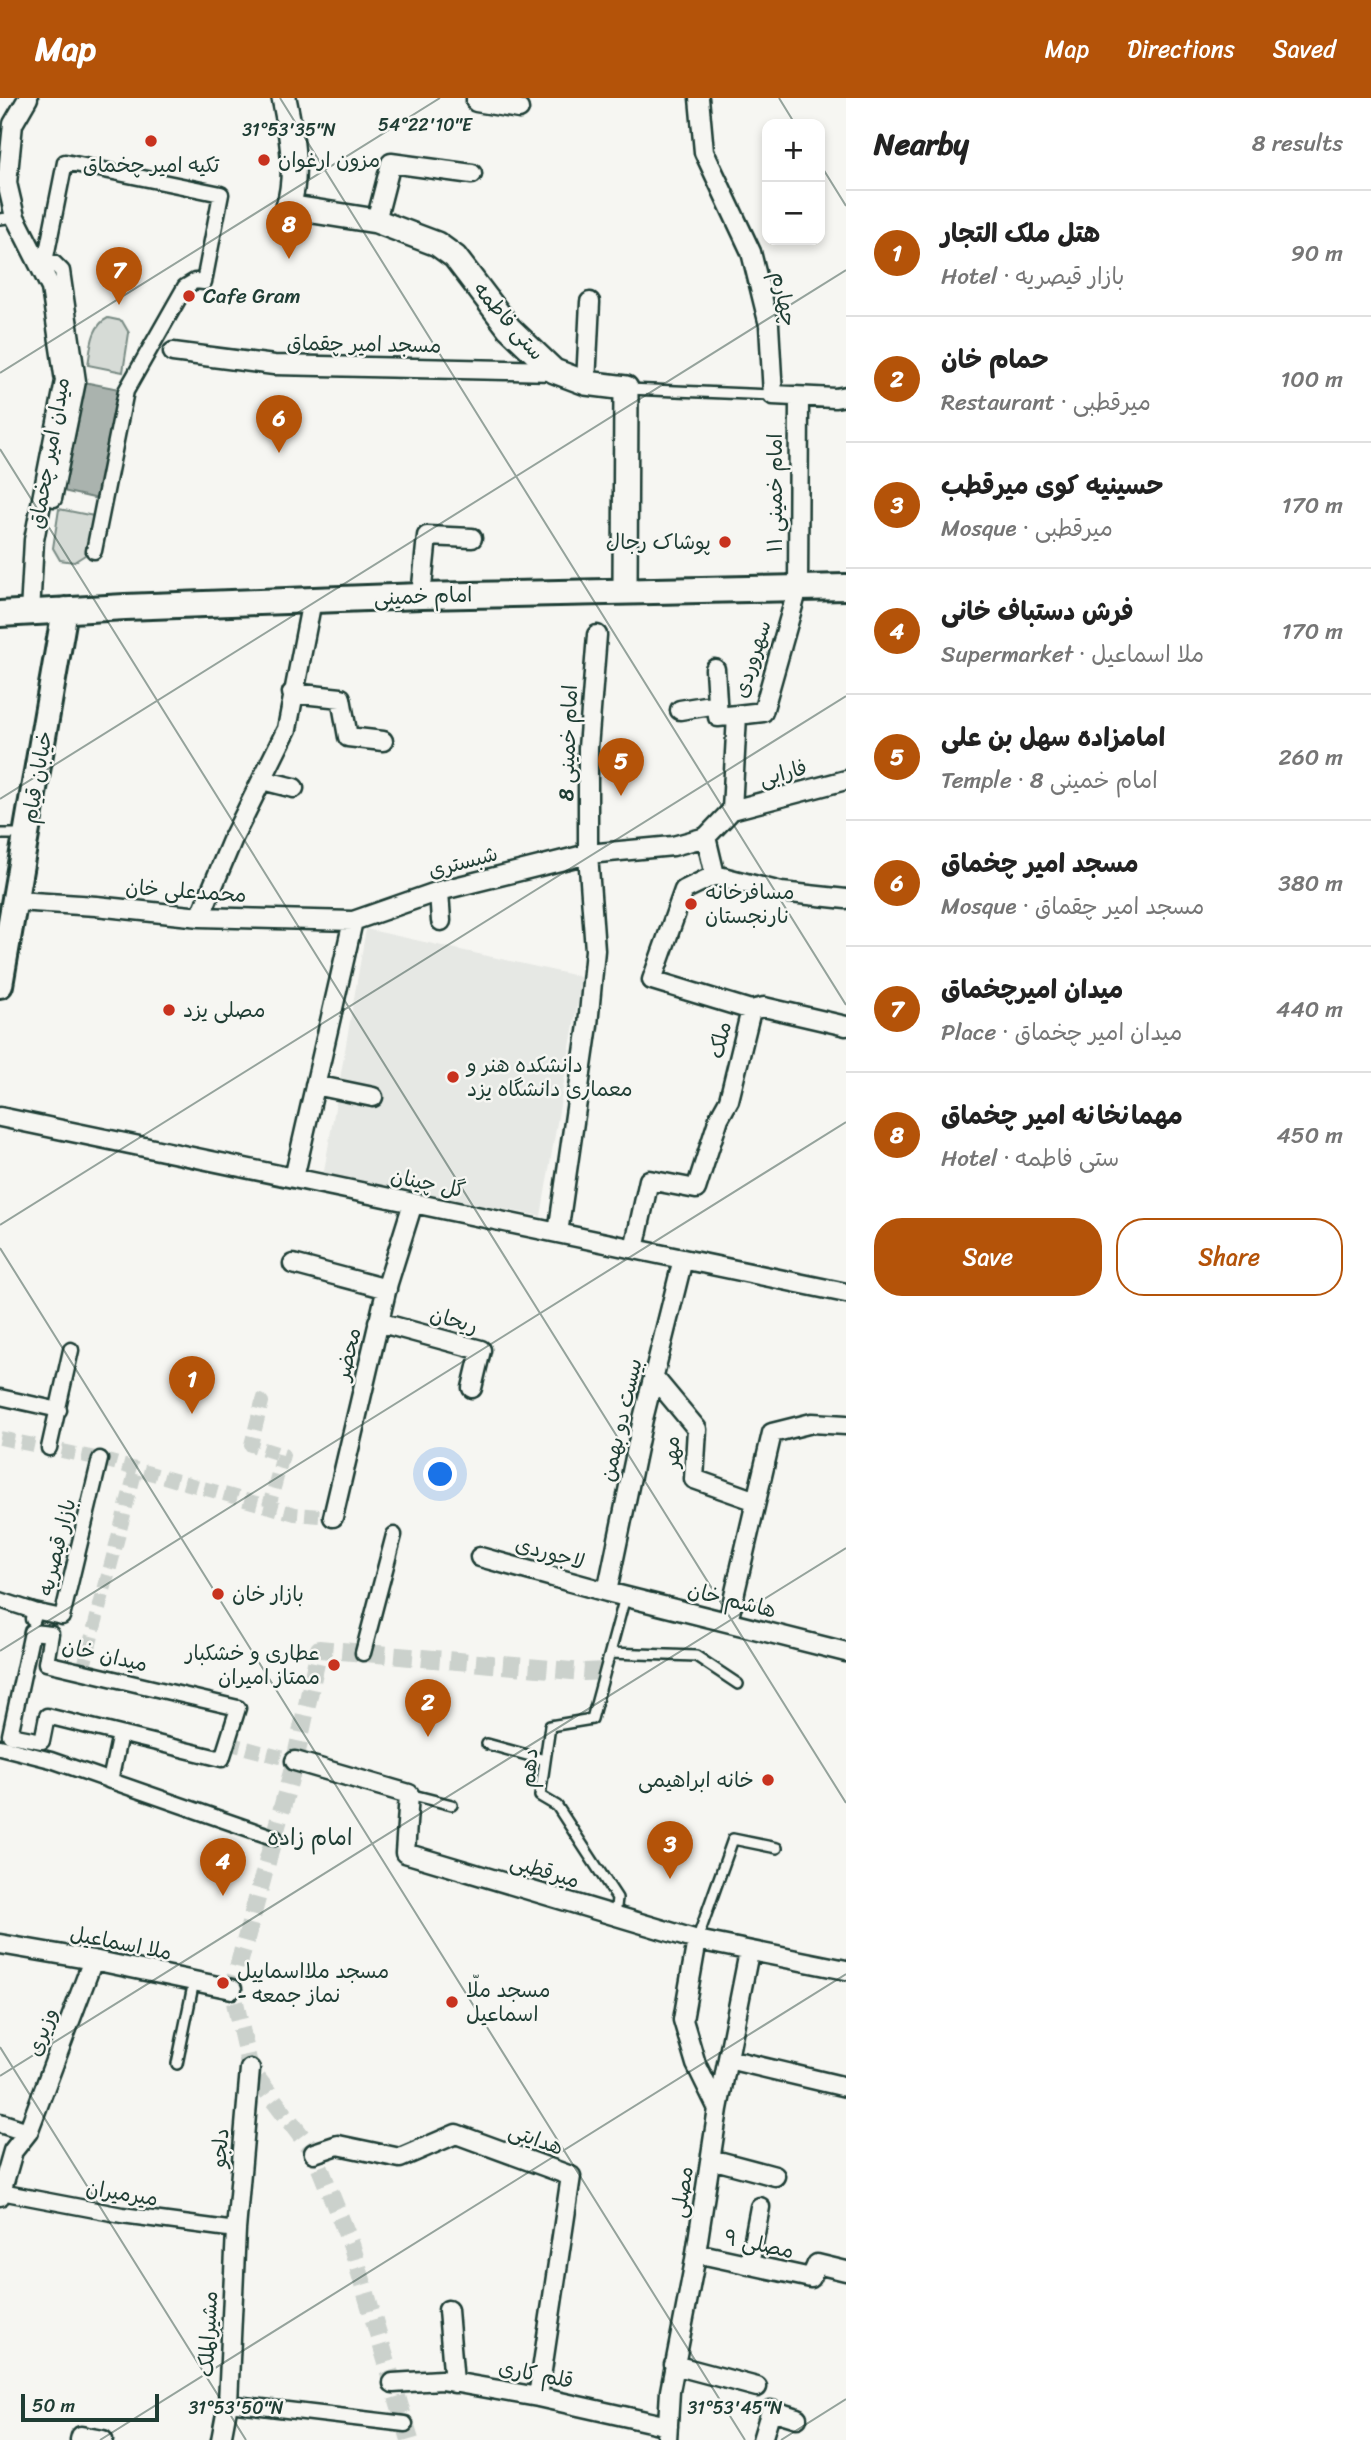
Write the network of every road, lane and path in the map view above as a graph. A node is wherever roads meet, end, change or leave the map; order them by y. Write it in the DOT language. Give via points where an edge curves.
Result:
graph roads {
  1 [pos="28,98"];
  2 [pos="284,98"];
  3 [pos="476,98"];
  4 [pos="699,98"];
  5 [pos="519,109"];
  6 [pos="472,174"];
  7 [pos="8,218"];
  8 [pos="376,220"];
  9 [pos="590,302"];
  10 [pos="173,352"];
  11 [pos="554,371"];
  12 [pos="586,383"];
  13 [pos="626,388"];
  14 [pos="774,395"];
  15 [pos="846,396"];
  16 [pos="799,398"];
  17 [pos="54,499"];
  18 [pos="472,538"];
  19 [pos="94,551"];
  20 [pos="846,587"];
  21 [pos="798,588"];
  22 [pos="625,590"];
  23 [pos="421,596"];
  24 [pos="312,600"];
  25 [pos="65,610"];
  26 [pos="30,613"];
  27 [pos="0,614"];
  28 [pos="597,635"];
  29 [pos="715,669"];
  30 [pos="292,693"];
  31 [pos="717,704"];
  32 [pos="680,710"];
  33 [pos="737,715"];
  34 [pos="383,741"];
  35 [pos="262,780"];
  36 [pos="846,780"];
  37 [pos="294,788"];
  38 [pos="732,810"];
  39 [pos="0,834"];
  40 [pos="27,834"];
  41 [pos="706,837"];
  42 [pos="588,854"];
  43 [pos="715,875"];
  44 [pos="439,891"];
  45 [pos="846,899"];
  46 [pos="16,901"];
  47 [pos="201,917"];
  48 [pos="353,921"];
  49 [pos="441,921"];
  50 [pos="0,985"];
  51 [pos="751,1010"];
  52 [pos="846,1027"];
  53 [pos="315,1085"];
  54 [pos="373,1097"];
  55 [pos="0,1117"];
  56 [pos="294,1178"];
  57 [pos="413,1203"];
  58 [pos="558,1233"];
  59 [pos="634,1249"];
  60 [pos="683,1259"];
  61 [pos="293,1264"];
  62 [pos="387,1289"];
  63 [pos="846,1293"];
  64 [pos="379,1322"];
  65 [pos="71,1350"];
  66 [pos="653,1376"];
  67 [pos="472,1388"];
  68 [pos="0,1397"];
  69 [pos="59,1410"];
  70 [pos="846,1425"];
  71 [pos="49,1448"];
  72 [pos="100,1459"];
  73 [pos="756,1501"];
  74 [pos="333,1517"];
  75 [pos="394,1535"];
  76 [pos="480,1557"];
  77 [pos="616,1595"];
  78 [pos="0,1600"];
  79 [pos="34,1611"];
  80 [pos="727,1622"];
  81 [pos="32,1632"];
  82 [pos="846,1652"];
  83 [pos="363,1653"];
  84 [pos="610,1653"];
  85 [pos="738,1684"];
  86 [pos="120,1734"];
  87 [pos="16,1735"];
  88 [pos="487,1744"];
  89 [pos="6,1749"];
  90 [pos="545,1760"];
  91 [pos="295,1761"];
  92 [pos="110,1780"];
  93 [pos="409,1794"];
  94 [pos="452,1805"];
  95 [pos="275,1838"];
  96 [pos="776,1848"];
  97 [pos="615,1916"];
  98 [pos="698,1940"];
  99 [pos="0,1944"];
  100 [pos="749,1952"];
  101 [pos="93,1960"];
  102 [pos="846,1970"];
  103 [pos="194,1981"];
  104 [pos="232,1989"];
  105 [pos="728,2059"];
  106 [pos="177,2064"];
  107 [pos="250,2069"];
  108 [pos="846,2087"];
  109 [pos="718,2109"];
  110 [pos="0,2123"];
  111 [pos="28,2133"];
  112 [pos="314,2153"];
  113 [pos="710,2159"];
  114 [pos="775,2176"];
  115 [pos="1,2194"];
  116 [pos="760,2207"];
  117 [pos="236,2230"];
  118 [pos="696,2253"];
  119 [pos="749,2265"];
  120 [pos="846,2271"];
  121 [pos="448,2311"];
  122 [pos="674,2365"];
  123 [pos="393,2383"];
  124 [pos="454,2383"];
  125 [pos="757,2386"];
  126 [pos="538,2397"];
  127 [pos="228,2403"];
  128 [pos="797,2418"];
  129 [pos="405,2424"];
  130 [pos="667,2433"];
  131 [pos="81,2438"];
  132 [pos="103,2440"];
  133 [pos="222,2440"];
  134 [pos="762,2440"];
  1 -- 7 [label="street, میدان امیر چخماق" via="13,124 7,167"];
  2 -- 8 [label="street, ستی فاطمه" via="293,171 288,207"];
  3 -- 5 [label="street" via="475,102"];
  4 -- 14 [label="street, چهارم" via="704,152 751,252 769,325"];
  6 -- 8 [label="street" via="391,163"];
  7 -- 26 [label="street, میدان امیر چخماق" via="51,288 65,380 34,540"];
  8 -- 11 [label="street, ستی فاطمه" via="437,244 455,257 509,328"];
  9 -- 12 [label="street"];
  10 -- 11 [label="street, مسجد امیر چقماق" via="274,365"];
  11 -- 12 [label="street, ستی فاطمه"];
  12 -- 13 [label="street, ستی فاطمه"];
  13 -- 14 [label="lane"];
  13 -- 22 [label="street"];
  14 -- 16 [label="street"];
  15 -- 16 [label="street"];
  16 -- 21 [label="street, امام خمینی ۱۱"];
  17 -- 19 [label="street, میدان امیر چخماق" via="78,381 62,271 46,262 65,162 221,194 204,282 185,287 126,391"];
  18 -- 23 [label="street" via="427,536"];
  20 -- 21 [label="main road, امام خمینی"];
  21 -- 22 [label="main road, امام خمینی"];
  21 -- 33 [label="street, سهروردی" via="763,712"];
  22 -- 23 [label="main road, امام خمینی"];
  23 -- 24 [label="main road, امام خمینی"];
  24 -- 25 [label="main road, امام خمینی"];
  24 -- 30 [label="street"];
  25 -- 26 [label="main road, امام خمینی"];
  25 -- 40 [label="main road, خیابان قیام"];
  26 -- 27 [label="main road, امام خمینی"];
  28 -- 42 [label="street, امام خمینی 8" via="588,748"];
  29 -- 31 [label="street"];
  30 -- 34 [label="street" via="341,698 348,737"];
  30 -- 35 [label="street" via="287,729"];
  31 -- 32 [label="street"];
  31 -- 33 [label="street" via="718,717"];
  33 -- 38 [label="street, سهروردی"];
  35 -- 37 [label="street"];
  35 -- 47 [label="street"];
  36 -- 38 [label="street, فارابی"];
  38 -- 41 [label="street"];
  39 -- 40 [label="lane"];
  40 -- 46 [label="main road, خیابان قیام"];
  41 -- 42 [label="street, شبستری" via="673,846"];
  41 -- 43 [label="street"];
  42 -- 44 [label="street, شبستری"];
  42 -- 58 [label="street, امام خمینی 8" via="595,950"];
  43 -- 45 [label="street" via="782,892"];
  43 -- 51 [label="street, ملک" via="684,890 652,980"];
  44 -- 48 [label="street, شبستری"];
  44 -- 49 [label="street"];
  46 -- 47 [label="street, محمدعلی خان"];
  46 -- 50 [label="main road, خیابان قیام"];
  47 -- 48 [label="street, محمدعلی خان"];
  48 -- 53 [label="street"];
  51 -- 52 [label="street" via="764,1007"];
  51 -- 59 [label="street, ملک" via="729,1100 696,1189 649,1180"];
  53 -- 54 [label="street"];
  53 -- 56 [label="street"];
  55 -- 56 [label="street, گل چینان"];
  56 -- 57 [label="street, گل چینان"];
  57 -- 58 [label="street, گل چینان"];
  57 -- 62 [label="street, محضر"];
  58 -- 59 [label="street, گل چینان"];
  59 -- 60 [label="street, گل چینان"];
  60 -- 63 [label="street, گل چینان"];
  60 -- 66 [label="street, بیست دو بهمن"];
  61 -- 62 [label="street"];
  62 -- 64 [label="street, محضر"];
  64 -- 67 [label="street, ریحان" via="481,1350"];
  64 -- 74 [label="street, محضر"];
  65 -- 69 [label="street"];
  66 -- 73 [label="street, مهر" via="697,1429 694,1479"];
  66 -- 77 [label="street, بیست دو بهمن"];
  68 -- 69 [label="street"];
  69 -- 71 [label="street"];
  70 -- 73 [label="street" via="812,1423 772,1433"];
  72 -- 79 [label="street, بازار قیصریه" via="62,1617"];
  73 -- 80 [label="street"];
  75 -- 83 [label="street"];
  76 -- 77 [label="street, لاجوردی"];
  77 -- 80 [label="street, هاشم خان"];
  77 -- 84 [label="lane, دهم"];
  78 -- 79 [label="street"];
  79 -- 81 [label="street"];
  80 -- 82 [label="street, هاشم خان"];
  81 -- 86 [label="street, میدان خان" via="51,1634 46,1663 238,1708 222,1759"];
  81 -- 87 [label="street" via="10,1735"];
  84 -- 85 [label="lane" via="696,1656"];
  84 -- 90 [label="lane, دهم" via="592,1720 550,1726"];
  86 -- 87 [label="street, میدان خان" via="47,1716 42,1741"];
  86 -- 92 [label="street"];
  87 -- 89 [label="street"];
  88 -- 90 [label="lane"];
  89 -- 92 [label="street"];
  90 -- 97 [label="lane, دهم" via="540,1796 557,1806 617,1898"];
  91 -- 93 [label="street"];
  92 -- 95 [label="street"];
  93 -- 94 [label="lane"];
  93 -- 97 [label="street, میرقطبی" via="405,1853"];
  96 -- 98 [label="lane" via="733,1839"];
  97 -- 98 [label="street, میرقطبی"];
  98 -- 100 [label="street, میرقطبی"];
  98 -- 109 [label="street" via="683,2020 696,2064"];
  99 -- 101 [label="street, ملا اسماعیل"];
  100 -- 102 [label="street, میرقطبی"];
  100 -- 105 [label="street, مصلی"];
  101 -- 103 [label="street, ملا اسماعیل"];
  101 -- 111 [label="street, وزیری"];
  103 -- 104 [label="street, ملا اسماعیل"];
  103 -- 106 [label="lane"];
  105 -- 108 [label="street"];
  105 -- 109 [label="street, مصلی"];
  107 -- 117 [label="street, دلجو"];
  109 -- 113 [label="street, مصلی"];
  110 -- 111 [label="street"];
  111 -- 115 [label="street, وزیری" via="13,2151"];
  112 -- 126 [label="street, هدایتی" via="338,2145 400,2158 456,2134 572,2176"];
  113 -- 114 [label="street"];
  113 -- 118 [label="street, مصلی"];
  115 -- 117 [label="street, میرمیران"];
  116 -- 119 [label="street"];
  117 -- 127 [label="street, مشیرالملک"];
  118 -- 119 [label="street, مصلی ۹"];
  118 -- 122 [label="street, مصلی"];
  119 -- 120 [label="street, مصلی ۹" via="811,2278 817,2264"];
  121 -- 124 [label="street"];
  122 -- 125 [label="street"];
  122 -- 130 [label="street, مصلی"];
  123 -- 124 [label="street, قلم کاری"];
  124 -- 126 [label="street, قلم کاری"];
  126 -- 130 [label="street, قلم کاری"];
  127 -- 129 [label="street"];
  127 -- 133 [label="street, مشیرالملک"];
  128 -- 134 [label="street" via="771,2410"];
  131 -- 132 [label="street"];
}
